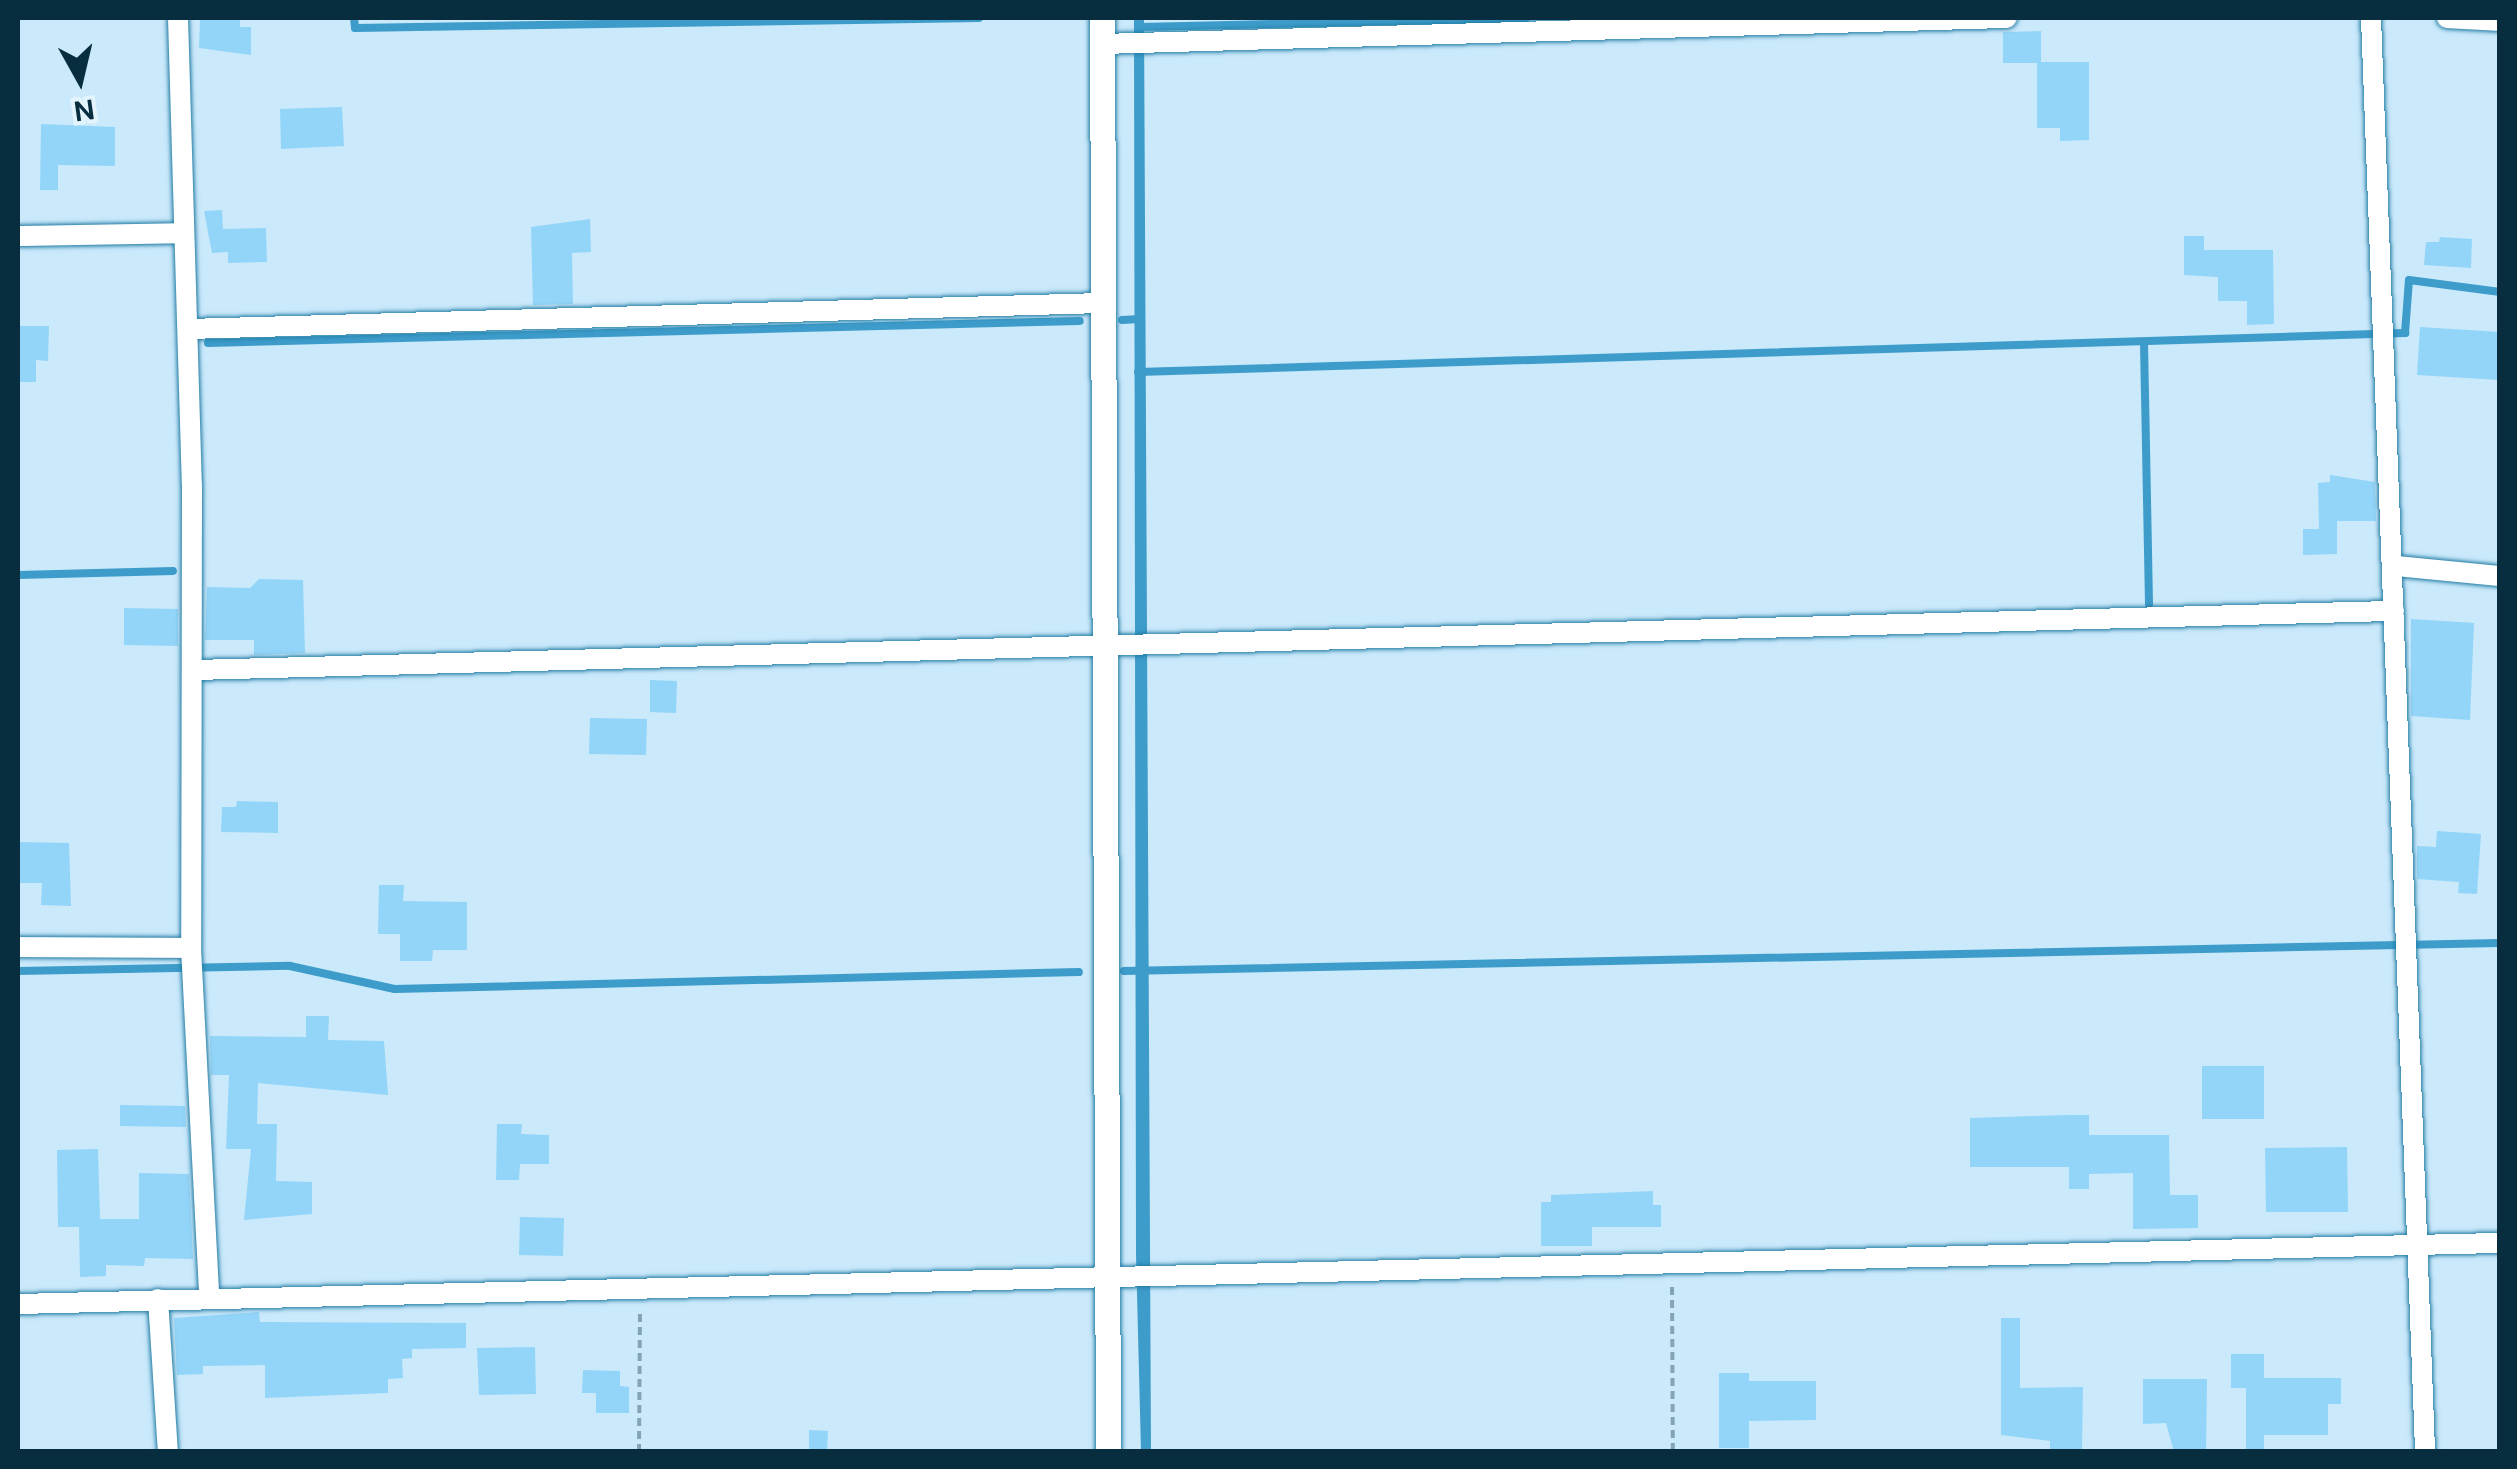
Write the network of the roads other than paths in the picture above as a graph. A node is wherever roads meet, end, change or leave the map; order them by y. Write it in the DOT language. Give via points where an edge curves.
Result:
graph roads {
  1 [pos="178,18"];
  2 [pos="2008,18"];
  3 [pos="2372,18"];
  4 [pos="2447,18"];
  5 [pos="2500,21"];
  6 [pos="1110,35"];
  7 [pos="183,233"];
  8 [pos="18,236"];
  9 [pos="1102,303"];
  10 [pos="188,329"];
  11 [pos="2396,566"];
  12 [pos="2500,576"];
  13 [pos="2394,611"];
  14 [pos="1102,646"];
  15 [pos="194,670"];
  16 [pos="18,947"];
  17 [pos="192,963"];
  18 [pos="2418,1242"];
  19 [pos="2500,1244"];
  20 [pos="1102,1276"];
  21 [pos="208,1297"];
  22 [pos="158,1299"];
  23 [pos="18,1304"];
  24 [pos="168,1452"];
  25 [pos="1108,1452"];
  26 [pos="2424,1452"];
  1 -- 7 [label="street"];
  2 -- 6 [label="street" via="1153,42"];
  3 -- 11 [label="street"];
  4 -- 5 [label="street"];
  6 -- 9 [label="street"];
  7 -- 8 [label="street"];
  7 -- 10 [label="street"];
  9 -- 10 [label="street"];
  9 -- 14 [label="street"];
  10 -- 15 [label="street"];
  11 -- 12 [label="street"];
  11 -- 13 [label="street"];
  13 -- 14 [label="street"];
  13 -- 18 [label="street"];
  14 -- 15 [label="street"];
  14 -- 20 [label="street"];
  15 -- 17 [label="street"];
  16 -- 17 [label="street"];
  17 -- 21 [label="street"];
  18 -- 19 [label="street"];
  18 -- 20 [label="street"];
  18 -- 26 [label="street"];
  20 -- 21 [label="street"];
  20 -- 25 [label="street"];
  21 -- 22 [label="street"];
  22 -- 23 [label="street"];
  22 -- 24 [label="street"];
}
